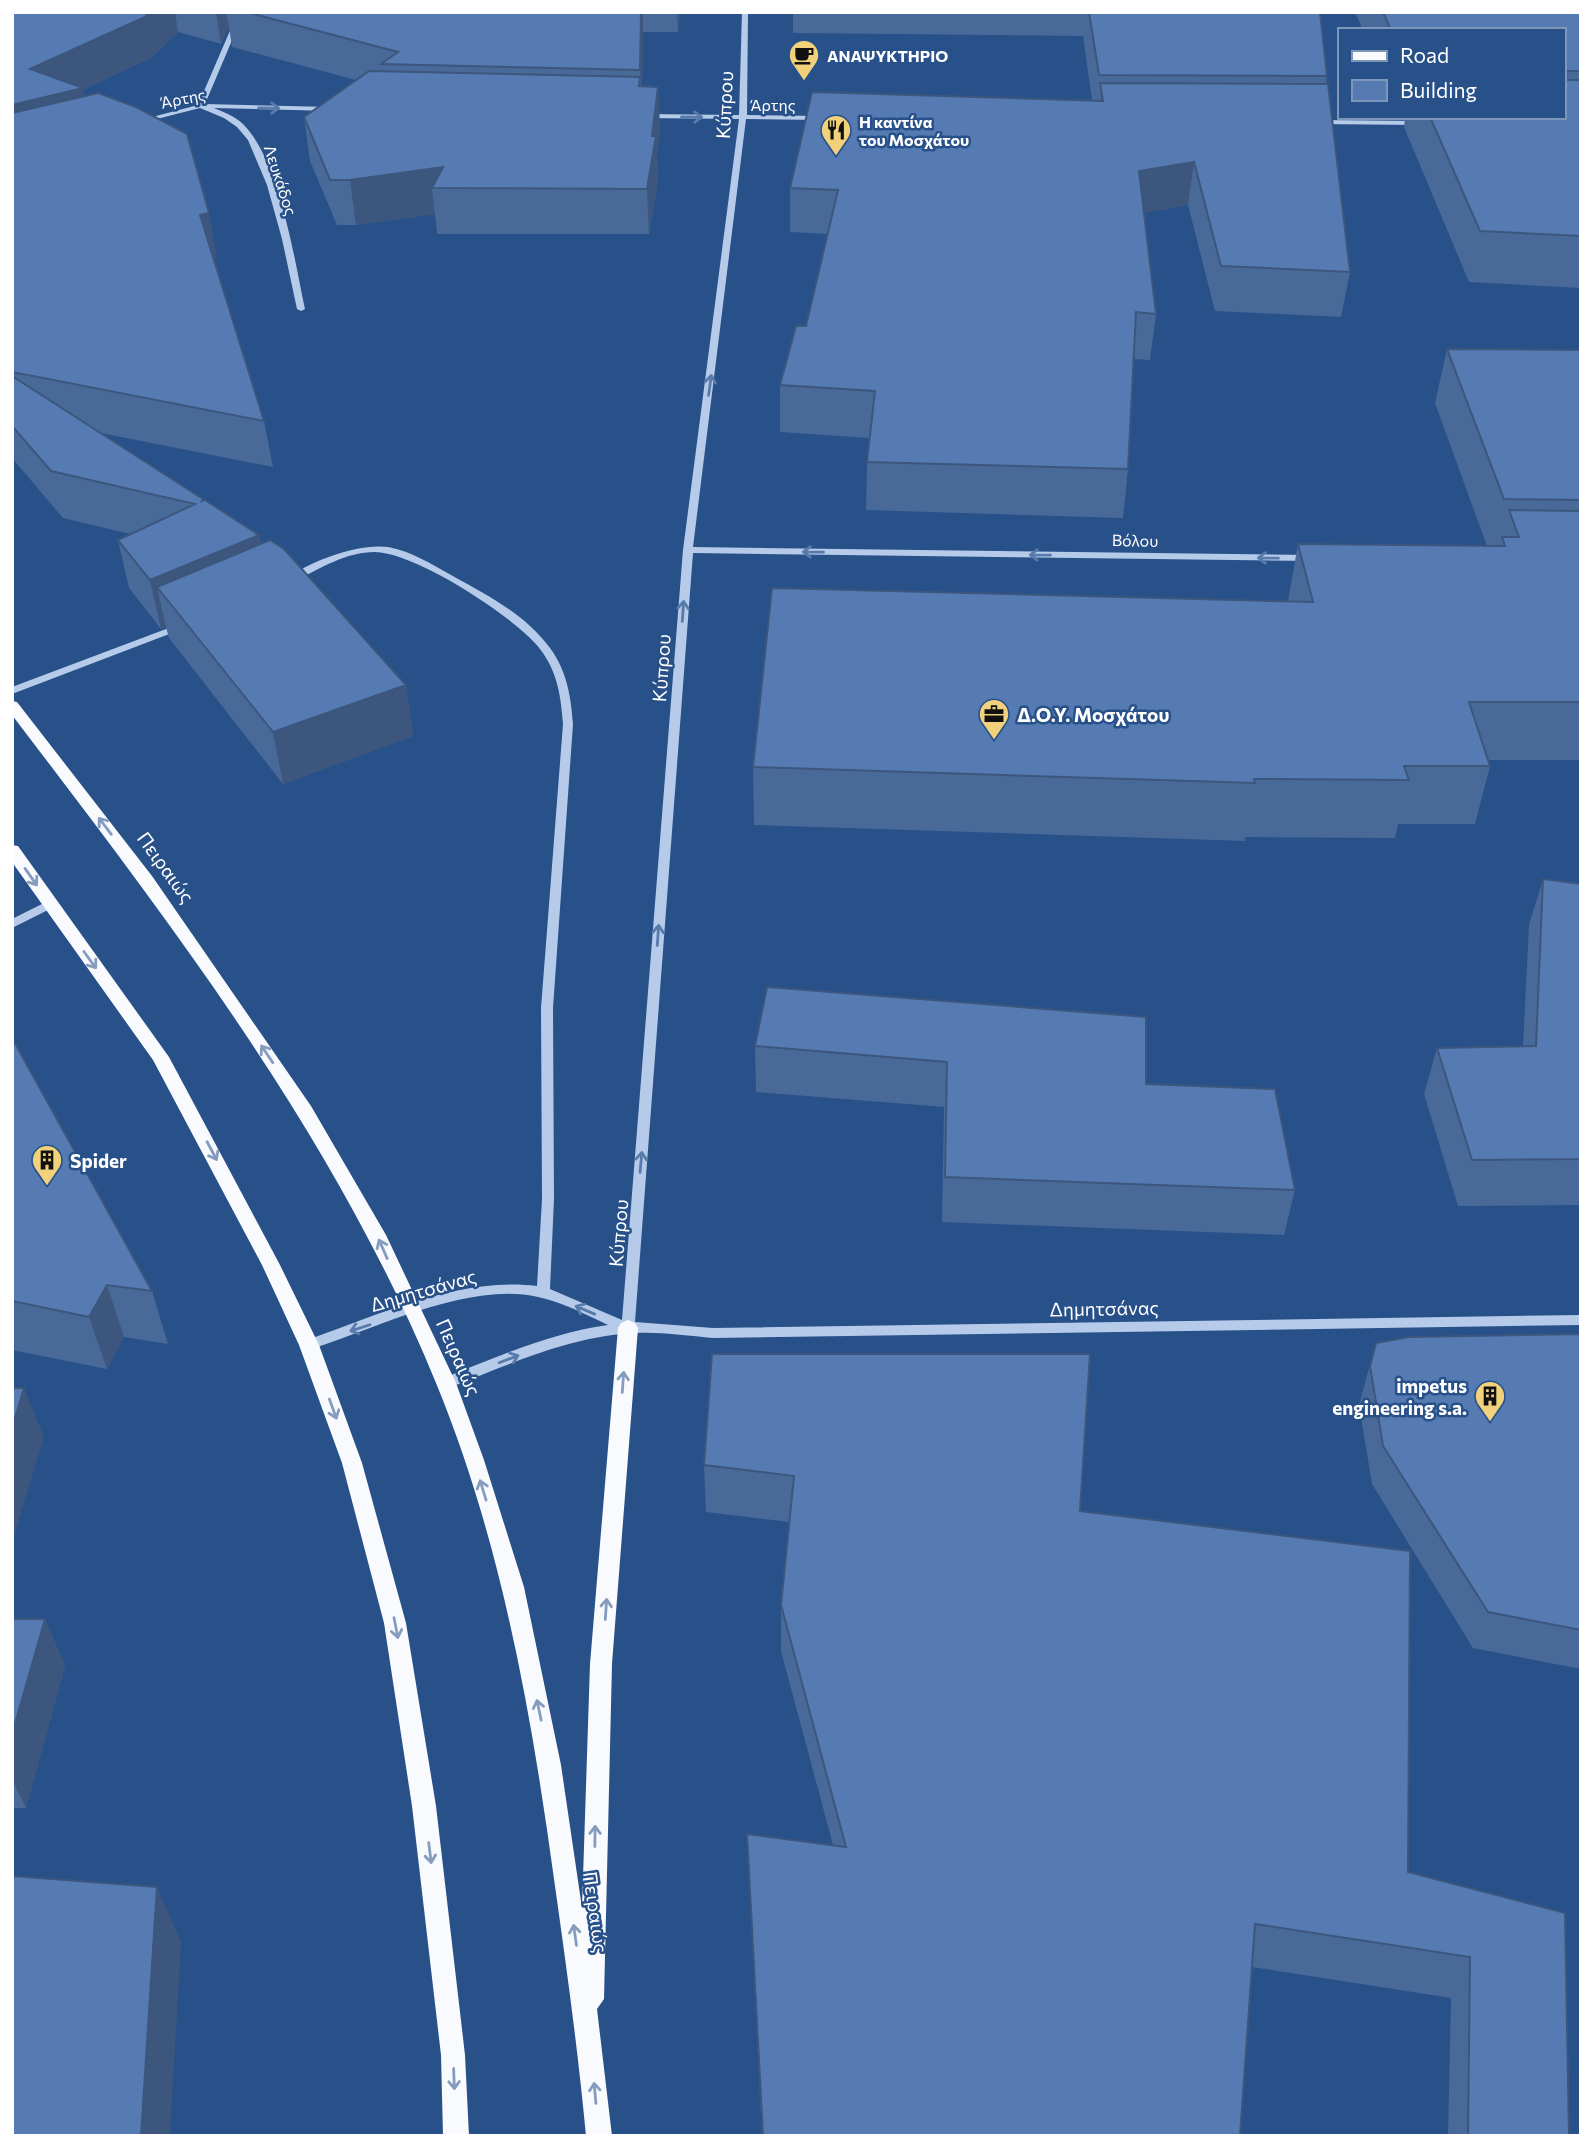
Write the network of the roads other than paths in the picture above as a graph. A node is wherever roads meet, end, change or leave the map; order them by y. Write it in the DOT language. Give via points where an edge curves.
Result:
graph roads {
  1 [pos="241,12"];
  2 [pos="745,12"];
  3 [pos="201,106"];
  4 [pos="340,109"];
  5 [pos="632,115"];
  6 [pos="743,118"];
  7 [pos="827,118"];
  8 [pos="1315,122"];
  9 [pos="133,123"];
  10 [pos="1427,123"];
  11 [pos="301,309"];
  12 [pos="688,550"];
  13 [pos="1325,558"];
  14 [pos="286,582"];
  15 [pos="195,622"];
  16 [pos="12,691"];
  17 [pos="12,705"];
  18 [pos="12,850"];
  19 [pos="50,904"];
  20 [pos="12,924"];
  21 [pos="543,1293"];
  22 [pos="411,1311"];
  23 [pos="1581,1321"];
  24 [pos="628,1328"];
  25 [pos="309,1345"];
  26 [pos="446,1383"];
  27 [pos="591,2051"];
  28 [pos="456,2136"];
  29 [pos="599,2136"];
  1 -- 3 [label="street"];
  2 -- 6 [label="street, Κύπρου"];
  3 -- 4 [label="street, Άρτης, one-way"];
  3 -- 9 [label="street, Άρτης"];
  3 -- 11 [label="street, Λευκάδος" via="238,123 253,140"];
  5 -- 6 [label="street, Άρτης, one-way"];
  6 -- 7 [label="street, Άρτης"];
  12 -- 6 [label="street, Κύπρου, one-way"];
  8 -- 10 [label="street"];
  13 -- 12 [label="street, Βόλου, one-way"];
  24 -- 12 [label="street, Κύπρου, one-way"];
  14 -- 21 [label="street" via="357,550 393,550 407,555 527,626 555,662 563,681 568,724 547,1008 548,1199"];
  15 -- 16 [label="street"];
  22 -- 17 [label="main road, Πειραιώς, one-way" via="377,1235 291,1091 146,880"];
  18 -- 19 [label="main road, one-way"];
  19 -- 20 [label="street"];
  19 -- 25 [label="main road, one-way" via="160,1057"];
  21 -- 22 [label="street, Δημητσάνας" via="512,1288 475,1292"];
  24 -- 21 [label="street, Δημητσάνας, one-way"];
  22 -- 25 [label="street, Δημητσάνας, one-way"];
  22 -- 26 [label="main road, Πειραιώς"];
  23 -- 24 [label="street, Δημητσάνας" via="713,1333"];
  26 -- 24 [label="street, Δημητσάνας, one-way" via="527,1352"];
  27 -- 24 [label="main road, one-way" via="601,1664"];
  25 -- 28 [label="main road, one-way" via="352,1463 395,1623 425,1806 453,2055"];
  27 -- 26 [label="main road, Πειραιώς, one-way" via="550,1765 513,1587"];
  29 -- 27 [label="main road, Πειραιώς, one-way"];
}
